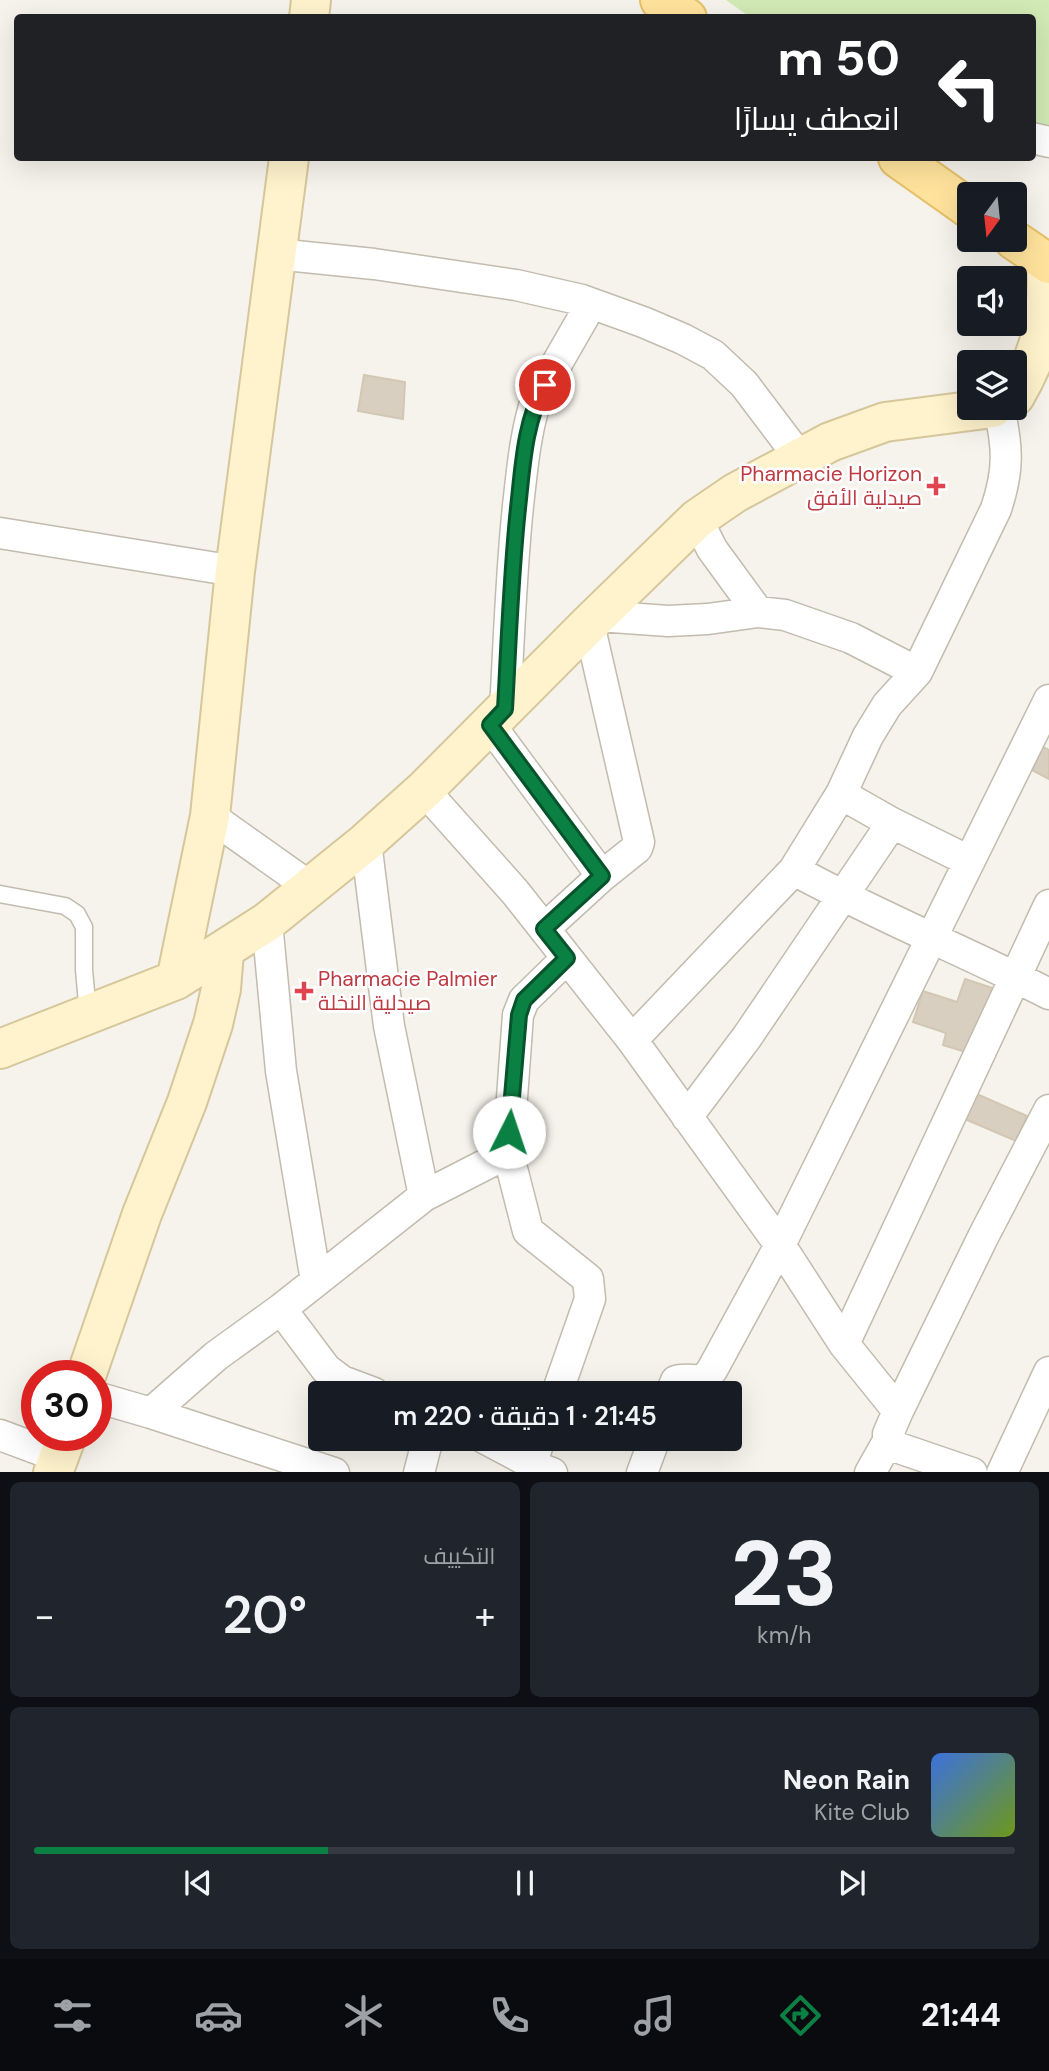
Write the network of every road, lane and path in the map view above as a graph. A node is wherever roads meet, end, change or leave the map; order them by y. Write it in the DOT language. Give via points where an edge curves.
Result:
graph roads {
  1 [pos="660,0"];
  2 [pos="681,14"];
  3 [pos="289,161"];
  4 [pos="902,161"];
  5 [pos="957,200"];
  6 [pos="1027,249"];
  7 [pos="276,254"];
  8 [pos="1048,263"];
  9 [pos="591,303"];
  10 [pos="1027,375"];
  11 [pos="1049,395"];
  12 [pos="1027,401"];
  13 [pos="957,413"];
  14 [pos="1001,420"];
  15 [pos="800,458"];
  16 [pos="697,519"];
  17 [pos="0,533"];
  18 [pos="235,571"];
  19 [pos="758,612"];
  20 [pos="594,620"];
  21 [pos="917,672"];
  22 [pos="1049,700"];
  23 [pos="498,717"];
  24 [pos="424,790"];
  25 [pos="841,794"];
  26 [pos="210,816"];
  27 [pos="892,823"];
  28 [pos="366,842"];
  29 [pos="969,861"];
  30 [pos="794,870"];
  31 [pos="602,876"];
  32 [pos="310,887"];
  33 [pos="0,894"];
  34 [pos="843,897"];
  35 [pos="1049,905"];
  36 [pos="268,922"];
  37 [pos="544,929"];
  38 [pos="932,937"];
  39 [pos="224,952"];
  40 [pos="567,958"];
  41 [pos="1016,977"];
  42 [pos="176,980"];
  43 [pos="1049,994"];
  44 [pos="88,1016"];
  45 [pos="632,1040"];
  46 [pos="0,1049"];
  47 [pos="1049,1110"];
  48 [pos="687,1117"];
  49 [pos="508,1153"];
  50 [pos="424,1196"];
  51 [pos="780,1245"];
  52 [pos="316,1281"];
  53 [pos="281,1309"];
  54 [pos="844,1344"];
  55 [pos="92,1360"];
  56 [pos="1049,1372"];
  57 [pos="342,1381"];
  58 [pos="560,1381"];
  59 [pos="676,1381"];
  60 [pos="112,1402"];
  61 [pos="898,1411"];
  62 [pos="151,1413"];
  63 [pos="0,1434"];
  64 [pos="888,1441"];
  65 [pos="425,1451"];
  66 [pos="514,1451"];
  67 [pos="649,1451"];
  68 [pos="59,1455"];
  69 [pos="540,1462"];
  70 [pos="334,1472"];
  71 [pos="419,1472"];
  72 [pos="642,1472"];
  73 [pos="870,1472"];
  74 [pos="972,1472"];
  75 [pos="1002,1472"];
  1 -- 2 [label="main road"];
  3 -- 7 [label="street"];
  4 -- 5 [label="main road"];
  6 -- 8 [label="main road"];
  7 -- 9 [label="street" via="516,285"];
  7 -- 18 [label="street"];
  8 -- 10 [label="street" via="1043,338"];
  9 -- 15 [label="street" via="713,355 744,384"];
  9 -- 23 [label="street" via="532,415 522,468"];
  11 -- 12 [label="street"];
  13 -- 15 [label="street" via="885,422"];
  14 -- 21 [label="street" via="1007,451 996,509"];
  15 -- 16 [label="street" via="735,492"];
  16 -- 19 [label="street" via="712,549"];
  16 -- 20 [label="street"];
  17 -- 18 [label="street"];
  18 -- 26 [label="street"];
  19 -- 20 [label="street" via="668,621"];
  19 -- 21 [label="street" via="785,615 852,638"];
  20 -- 23 [label="street"];
  20 -- 31 [label="street" via="639,842"];
  21 -- 25 [label="street" via="887,705"];
  22 -- 29 [label="street"];
  23 -- 24 [label="street"];
  23 -- 31 [label="street"];
  24 -- 28 [label="street"];
  24 -- 37 [label="street"];
  25 -- 27 [label="street"];
  25 -- 30 [label="street"];
  26 -- 32 [label="street"];
  26 -- 42 [label="street"];
  27 -- 29 [label="street"];
  27 -- 34 [label="street"];
  28 -- 32 [label="street"];
  28 -- 50 [label="street" via="389,1026"];
  29 -- 38 [label="street"];
  30 -- 34 [label="street"];
  30 -- 45 [label="street"];
  31 -- 37 [label="street"];
  32 -- 36 [label="street"];
  33 -- 44 [label="lane" via="65,906 77,914 84,927"];
  34 -- 38 [label="street"];
  34 -- 48 [label="street"];
  35 -- 41 [label="street"];
  36 -- 39 [label="street"];
  36 -- 52 [label="street" via="281,1071"];
  37 -- 40 [label="street"];
  38 -- 41 [label="street"];
  38 -- 51 [label="street"];
  39 -- 42 [label="street"];
  39 -- 55 [label="street" via="213,1024"];
  40 -- 45 [label="street"];
  40 -- 49 [label="street" via="524,1000 519,1015"];
  41 -- 43 [label="street"];
  41 -- 54 [label="street"];
  42 -- 44 [label="street"];
  44 -- 46 [label="street"];
  45 -- 48 [label="street"];
  47 -- 61 [label="street"];
  48 -- 51 [label="street"];
  49 -- 50 [label="street"];
  49 -- 58 [label="street" via="528,1231 588,1279 590,1299"];
  50 -- 52 [label="street"];
  51 -- 54 [label="street"];
  51 -- 59 [label="street" via="712,1370 704,1380"];
  52 -- 53 [label="street"];
  53 -- 57 [label="street" via="326,1369"];
  53 -- 62 [label="street" via="216,1356"];
  54 -- 61 [label="street"];
  56 -- 75 [label="street"];
  60 -- 62 [label="street"];
  61 -- 64 [label="street"];
  62 -- 70 [label="street"];
  63 -- 68 [label="street"];
  64 -- 73 [label="street"];
  64 -- 74 [label="street"];
  65 -- 71 [label="street"];
  66 -- 69 [label="street"];
  67 -- 72 [label="street"];
}
